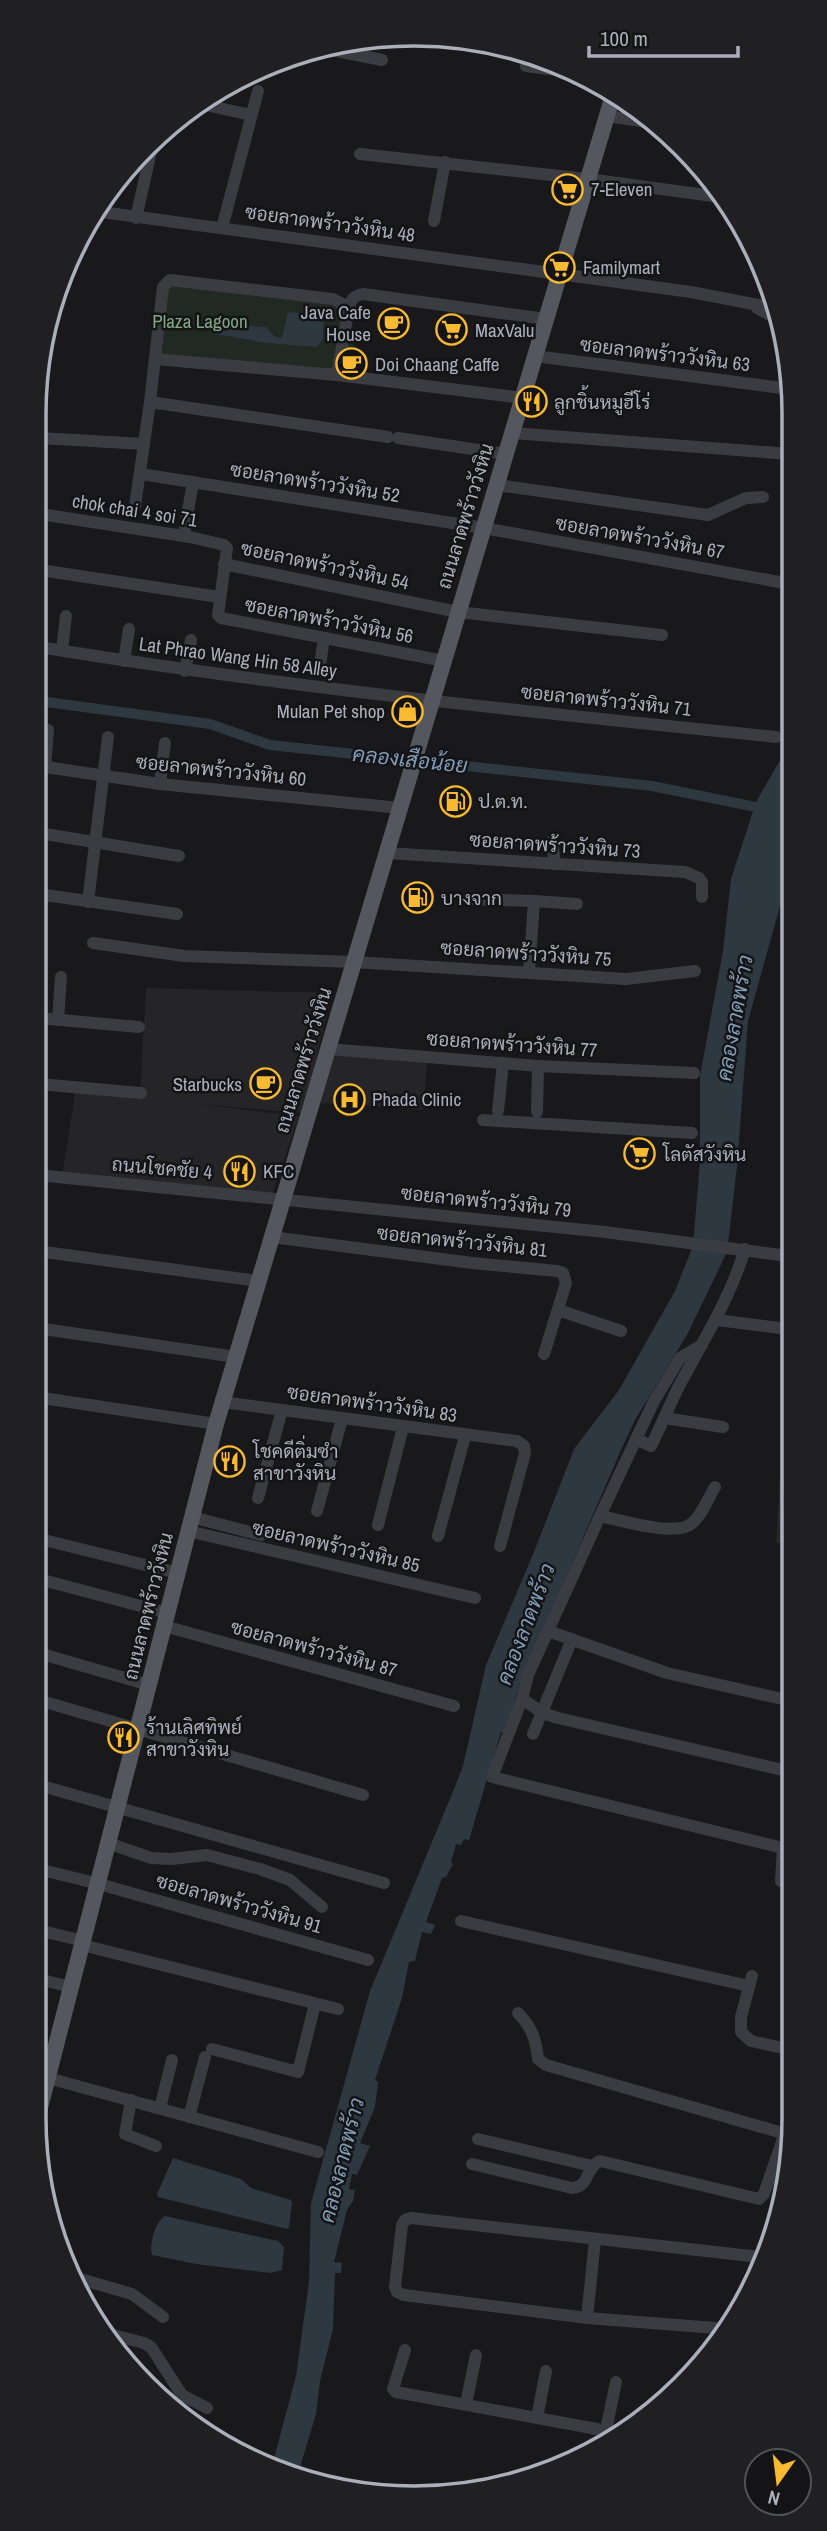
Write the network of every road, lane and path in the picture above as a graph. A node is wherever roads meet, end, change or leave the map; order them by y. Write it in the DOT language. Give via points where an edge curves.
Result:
graph roads {
  1 [pos="344,53"];
  2 [pos="382,60"];
  3 [pos="526,66"];
  4 [pos="539,68"];
  5 [pos="258,90"];
  6 [pos="611,103"];
  7 [pos="212,106"];
  8 [pos="251,115"];
  9 [pos="607,116"];
  10 [pos="635,120"];
  11 [pos="360,154"];
  12 [pos="150,157"];
  13 [pos="445,162"];
  14 [pos="588,179"];
  15 [pos="710,196"];
  16 [pos="105,213"];
  17 [pos="136,218"];
  18 [pos="434,221"];
  19 [pos="222,228"];
  20 [pos="561,274"];
  21 [pos="764,300"];
  22 [pos="751,303"];
  23 [pos="765,306"];
  24 [pos="349,307"];
  25 [pos="768,313"];
  26 [pos="546,319"];
  27 [pos="535,356"];
  28 [pos="155,359"];
  29 [pos="337,375"];
  30 [pos="781,388"];
  31 [pos="523,398"];
  32 [pos="150,402"];
  33 [pos="512,433"];
  34 [pos="46,438"];
  35 [pos="144,444"];
  36 [pos="782,453"];
  37 [pos="506,454"];
  38 [pos="141,474"];
  39 [pos="193,482"];
  40 [pos="497,485"];
  41 [pos="764,497"];
  42 [pos="135,506"];
  43 [pos="46,515"];
  44 [pos="185,528"];
  45 [pos="484,528"];
  46 [pos="224,545"];
  47 [pos="224,564"];
  48 [pos="46,570"];
  49 [pos="782,583"];
  50 [pos="219,597"];
  51 [pos="458,612"];
  52 [pos="66,616"];
  53 [pos="129,629"];
  54 [pos="662,635"];
  55 [pos="324,638"];
  56 [pos="191,640"];
  57 [pos="46,648"];
  58 [pos="62,650"];
  59 [pos="124,661"];
  60 [pos="444,661"];
  61 [pos="320,665"];
  62 [pos="185,671"];
  63 [pos="432,702"];
  64 [pos="48,730"];
  65 [pos="108,737"];
  66 [pos="775,737"];
  67 [pos="46,742"];
  68 [pos="165,743"];
  69 [pos="46,767"];
  70 [pos="104,776"];
  71 [pos="160,784"];
  72 [pos="400,808"];
  73 [pos="46,834"];
  74 [pos="552,841"];
  75 [pos="97,842"];
  76 [pos="387,853"];
  77 [pos="179,856"];
  78 [pos="555,864"];
  79 [pos="46,895"];
  80 [pos="702,897"];
  81 [pos="467,899"];
  82 [pos="534,901"];
  83 [pos="88,902"];
  84 [pos="577,904"];
  85 [pos="177,914"];
  86 [pos="93,943"];
  87 [pos="354,962"];
  88 [pos="695,971"];
  89 [pos="529,972"];
  90 [pos="61,977"];
  91 [pos="46,1019"];
  92 [pos="58,1020"];
  93 [pos="139,1027"];
  94 [pos="328,1049"];
  95 [pos="503,1063"];
  96 [pos="538,1066"];
  97 [pos="694,1073"];
  98 [pos="46,1085"];
  99 [pos="141,1093"];
  100 [pos="498,1111"];
  101 [pos="537,1112"];
  102 [pos="484,1120"];
  103 [pos="692,1133"];
  104 [pos="46,1176"];
  105 [pos="283,1199"];
  106 [pos="272,1237"];
  107 [pos="745,1250"];
  108 [pos="46,1252"];
  109 [pos="782,1255"];
  110 [pos="258,1281"];
  111 [pos="558,1310"];
  112 [pos="717,1320"];
  113 [pos="782,1328"];
  114 [pos="46,1329"];
  115 [pos="621,1331"];
  116 [pos="702,1345"];
  117 [pos="544,1354"];
  118 [pos="236,1357"];
  119 [pos="46,1398"];
  120 [pos="222,1402"];
  121 [pos="282,1410"];
  122 [pos="664,1418"];
  123 [pos="342,1419"];
  124 [pos="216,1424"];
  125 [pos="403,1427"];
  126 [pos="723,1427"];
  127 [pos="465,1436"];
  128 [pos="636,1439"];
  129 [pos="715,1487"];
  130 [pos="258,1498"];
  131 [pos="317,1511"];
  132 [pos="600,1516"];
  133 [pos="190,1524"];
  134 [pos="378,1525"];
  135 [pos="261,1535"];
  136 [pos="438,1536"];
  137 [pos="46,1540"];
  138 [pos="500,1546"];
  139 [pos="178,1573"];
  140 [pos="46,1581"];
  141 [pos="475,1598"];
  142 [pos="166,1620"];
  143 [pos="548,1631"];
  144 [pos="572,1639"];
  145 [pos="46,1656"];
  146 [pos="149,1685"];
  147 [pos="522,1699"];
  148 [pos="782,1699"];
  149 [pos="46,1702"];
  150 [pos="454,1706"];
  151 [pos="543,1713"];
  152 [pos="138,1729"];
  153 [pos="533,1734"];
  154 [pos="782,1770"];
  155 [pos="46,1787"];
  156 [pos="363,1795"];
  157 [pos="117,1808"];
  158 [pos="108,1843"];
  159 [pos="782,1847"];
  160 [pos="46,1871"];
  161 [pos="782,1873"];
  162 [pos="781,1881"];
  163 [pos="384,1883"];
  164 [pos="99,1884"];
  165 [pos="321,1907"];
  166 [pos="461,1920"];
  167 [pos="46,1932"];
  168 [pos="83,1943"];
  169 [pos="368,1960"];
  170 [pos="46,1981"];
  171 [pos="71,1987"];
  172 [pos="315,2004"];
  173 [pos="338,2009"];
  174 [pos="518,2013"];
  175 [pos="782,2048"];
  176 [pos="172,2060"];
  177 [pos="46,2071"];
  178 [pos="49,2073"];
  179 [pos="46,2085"];
  180 [pos="131,2100"];
  181 [pos="160,2108"];
  182 [pos="189,2117"];
  183 [pos="781,2131"];
  184 [pos="478,2138"];
  185 [pos="156,2146"];
  186 [pos="780,2148"];
  187 [pos="318,2152"];
  188 [pos="472,2164"];
  189 [pos="592,2166"];
  190 [pos="596,2240"];
  191 [pos="754,2256"];
  192 [pos="83,2280"];
  193 [pos="163,2317"];
  194 [pos="587,2318"];
  195 [pos="715,2328"];
  196 [pos="118,2336"];
  197 [pos="405,2350"];
  198 [pos="476,2355"];
  199 [pos="546,2371"];
  200 [pos="616,2382"];
  201 [pos="466,2404"];
  202 [pos="207,2408"];
  203 [pos="537,2418"];
  204 [pos="606,2430"];
  1 -- 2 [label="street"];
  3 -- 4 [label="street"];
  5 -- 8 [label="street"];
  6 -- 9 [label="main road, ถนนลาดพร้าววังหิน"];
  7 -- 8 [label="street"];
  8 -- 19 [label="street"];
  9 -- 10 [label="street"];
  9 -- 14 [label="main road, ถนนลาดพร้าววังหิน"];
  11 -- 13 [label="street"];
  12 -- 17 [label="street"];
  13 -- 14 [label="street"];
  13 -- 18 [label="street"];
  14 -- 15 [label="street"];
  14 -- 20 [label="main road, ถนนลาดพร้าววังหิน"];
  16 -- 17 [label="street, ซอยลาดพร้าววังหิน 48"];
  17 -- 19 [label="street, ซอยลาดพร้าววังหิน 48"];
  19 -- 20 [label="street, ซอยลาดพร้าววังหิน 48"];
  20 -- 22 [label="street, ซอยลาดพร้าววังหิน 48"];
  20 -- 26 [label="main road, ถนนลาดพร้าววังหิน"];
  21 -- 22 [label="street"];
  22 -- 23 [label="street, ซอยลาดพร้าววังหิน 48"];
  22 -- 25 [label="street"];
  24 -- 26 [label="street" via="352,299 363,294"];
  24 -- 28 [label="street" via="333,299 170,280 163,287"];
  24 -- 29 [label="street"];
  26 -- 27 [label="main road, ถนนลาดพร้าววังหิน"];
  27 -- 30 [label="street, ซอยลาดพร้าววังหิน 63"];
  27 -- 31 [label="main road, ถนนลาดพร้าววังหิน"];
  28 -- 29 [label="street"];
  28 -- 32 [label="street"];
  29 -- 31 [label="street"];
  31 -- 33 [label="main road, ถนนลาดพร้าววังหิน"];
  32 -- 35 [label="street"];
  32 -- 37 [label="street"];
  33 -- 36 [label="street"];
  33 -- 37 [label="main road, ถนนลาดพร้าววังหิน"];
  34 -- 35 [label="street"];
  35 -- 38 [label="street"];
  37 -- 40 [label="main road, ถนนลาดพร้าววังหิน"];
  38 -- 39 [label="street, ซอยลาดพร้าววังหิน 52"];
  38 -- 42 [label="street"];
  39 -- 44 [label="street"];
  39 -- 45 [label="street, ซอยลาดพร้าววังหิน 52"];
  40 -- 41 [label="street" via="708,515 746,498"];
  40 -- 45 [label="main road, ถนนลาดพร้าววังหิน"];
  43 -- 46 [label="street, chok chai 4 soi 71"];
  45 -- 49 [label="street, ซอยลาดพร้าววังหิน 67"];
  45 -- 51 [label="main road, ถนนลาดพร้าววังหิน"];
  46 -- 47 [label="street, ซอยลาดพร้าววังหิน 56"];
  47 -- 50 [label="street, ซอยลาดพร้าววังหิน 56"];
  47 -- 51 [label="street, ซอยลาดพร้าววังหิน 54"];
  48 -- 50 [label="street"];
  50 -- 55 [label="street, ซอยลาดพร้าววังหิน 56" via="221,618"];
  51 -- 54 [label="street, ซอยลาดพร้าววังหิน 54"];
  51 -- 60 [label="main road, ถนนลาดพร้าววังหิน"];
  52 -- 58 [label="street"];
  53 -- 59 [label="street"];
  55 -- 60 [label="street, ซอยลาดพร้าววังหิน 56"];
  55 -- 61 [label="street"];
  56 -- 62 [label="street"];
  57 -- 58 [label="street, Lat Phrao Wang Hin 58 Alley"];
  58 -- 59 [label="street, Lat Phrao Wang Hin 58 Alley"];
  59 -- 62 [label="street, Lat Phrao Wang Hin 58 Alley"];
  60 -- 63 [label="main road, ถนนลาดพร้าววังหิน"];
  62 -- 63 [label="street, Lat Phrao Wang Hin 58 Alley"];
  63 -- 66 [label="street, ซอยลาดพร้าววังหิน 71"];
  63 -- 72 [label="main road, ถนนลาดพร้าววังหิน"];
  64 -- 67 [label="street"];
  65 -- 70 [label="street"];
  68 -- 71 [label="street"];
  69 -- 70 [label="street, ซอยลาดพร้าววังหิน 60"];
  70 -- 71 [label="street, ซอยลาดพร้าววังหิน 60"];
  70 -- 75 [label="street"];
  71 -- 72 [label="street, ซอยลาดพร้าววังหิน 60"];
  72 -- 76 [label="main road, ถนนลาดพร้าววังหิน"];
  73 -- 75 [label="street"];
  74 -- 78 [label="street"];
  75 -- 77 [label="street"];
  75 -- 83 [label="street"];
  76 -- 78 [label="street, ซอยลาดพร้าววังหิน 73"];
  76 -- 87 [label="main road, ถนนลาดพร้าววังหิน"];
  78 -- 80 [label="street, ซอยลาดพร้าววังหิน 73" via="685,872 699,878"];
  79 -- 83 [label="street"];
  81 -- 82 [label="street"];
  82 -- 84 [label="street"];
  82 -- 89 [label="street"];
  83 -- 85 [label="street"];
  86 -- 87 [label="street, ซอยลาดพร้าววังหิน 75" via="184,956"];
  87 -- 89 [label="street, ซอยลาดพร้าววังหิน 75"];
  87 -- 94 [label="main road, ถนนลาดพร้าววังหิน"];
  88 -- 89 [label="street, ซอยลาดพร้าววังหิน 75" via="626,979"];
  90 -- 92 [label="street"];
  91 -- 92 [label="street"];
  92 -- 93 [label="street"];
  94 -- 95 [label="street, ซอยลาดพร้าววังหิน 77"];
  94 -- 105 [label="main road, ถนนลาดพร้าววังหิน"];
  95 -- 96 [label="street, ซอยลาดพร้าววังหิน 77"];
  95 -- 100 [label="street"];
  96 -- 97 [label="street, ซอยลาดพร้าววังหิน 77"];
  96 -- 101 [label="street"];
  98 -- 99 [label="street"];
  102 -- 103 [label="street"];
  104 -- 105 [label="street, ถนนโชคชัย 4"];
  105 -- 106 [label="main road, ถนนลาดพร้าววังหิน"];
  105 -- 107 [label="street, ซอยลาดพร้าววังหิน 79"];
  106 -- 110 [label="main road, ถนนลาดพร้าววังหิน"];
  106 -- 111 [label="street, ซอยลาดพร้าววังหิน 81" via="557,1270 563,1273 565,1283"];
  107 -- 109 [label="street, ซอยลาดพร้าววังหิน 79"];
  107 -- 112 [label="street"];
  108 -- 110 [label="street"];
  110 -- 118 [label="main road, ถนนลาดพร้าววังหิน"];
  111 -- 115 [label="street"];
  111 -- 117 [label="street, ซอยลาดพร้าววังหิน 81"];
  112 -- 113 [label="street"];
  112 -- 116 [label="street"];
  114 -- 118 [label="street"];
  116 -- 122 [label="street"];
  116 -- 128 [label="street" via="680,1357"];
  118 -- 120 [label="main road, ถนนลาดพร้าววังหิน"];
  119 -- 124 [label="street"];
  120 -- 121 [label="street, ซอยลาดพร้าววังหิน 83"];
  120 -- 124 [label="main road, ถนนลาดพร้าววังหิน"];
  121 -- 123 [label="street, ซอยลาดพร้าววังหิน 83"];
  121 -- 130 [label="street"];
  122 -- 126 [label="street"];
  122 -- 128 [label="street" via="651,1446"];
  123 -- 125 [label="street, ซอยลาดพร้าววังหิน 83"];
  123 -- 131 [label="street"];
  124 -- 133 [label="main road, ถนนลาดพร้าววังหิน"];
  125 -- 127 [label="street, ซอยลาดพร้าววังหิน 83"];
  125 -- 134 [label="street"];
  127 -- 136 [label="street"];
  127 -- 138 [label="street, ซอยลาดพร้าววังหิน 83" via="517,1441 524,1446 526,1453"];
  128 -- 132 [label="street"];
  129 -- 132 [label="street" via="698,1516 682,1529"];
  132 -- 143 [label="street"];
  133 -- 135 [label="street"];
  133 -- 139 [label="main road, ถนนลาดพร้าววังหิน"];
  133 -- 141 [label="street, ซอยลาดพร้าววังหิน 85"];
  137 -- 139 [label="street"];
  139 -- 142 [label="main road, ถนนลาดพร้าววังหิน"];
  140 -- 142 [label="street, ซอยลาดพร้าววังหิน 87"];
  142 -- 146 [label="main road, ถนนลาดพร้าววังหิน"];
  142 -- 150 [label="street, ซอยลาดพร้าววังหิน 87"];
  143 -- 144 [label="street"];
  143 -- 147 [label="street"];
  144 -- 148 [label="street" via="667,1673"];
  144 -- 151 [label="street"];
  145 -- 146 [label="street"];
  146 -- 152 [label="main road, ถนนลาดพร้าววังหิน"];
  147 -- 151 [label="street"];
  147 -- 159 [label="street" via="492,1777"];
  149 -- 152 [label="street"];
  151 -- 153 [label="street"];
  151 -- 154 [label="street"];
  152 -- 156 [label="street"];
  152 -- 157 [label="main road, ถนนลาดพร้าววังหิน"];
  155 -- 157 [label="street"];
  157 -- 158 [label="main road, ถนนลาดพร้าววังหิน"];
  157 -- 163 [label="street"];
  158 -- 164 [label="main road, ถนนลาดพร้าววังหิน"];
  158 -- 165 [label="street" via="151,1857 207,1855 260,1869 289,1880"];
  160 -- 164 [label="street, ซอยลาดพร้าววังหิน 91"];
  161 -- 162 [label="street"];
  164 -- 168 [label="main road, ถนนลาดพร้าววังหิน"];
  164 -- 169 [label="street, ซอยลาดพร้าววังหิน 91"];
  166 -- 175 [label="street" via="750,1981 741,2032 751,2041"];
  167 -- 168 [label="street"];
  168 -- 171 [label="main road, ถนนลาดพร้าววังหิน"];
  168 -- 172 [label="street"];
  170 -- 171 [label="street"];
  171 -- 178 [label="main road, ถนนลาดพร้าววังหิน"];
  172 -- 173 [label="street"];
  172 -- 182 [label="street" via="298,2072 209,2053"];
  174 -- 183 [label="street" via="536,2040 538,2059 546,2065"];
  176 -- 181 [label="street"];
  177 -- 178 [label="street"];
  178 -- 179 [label="main road, ถนนลาดพร้าววังหิน"];
  178 -- 180 [label="street"];
  180 -- 181 [label="street"];
  180 -- 185 [label="street" via="125,2134"];
  181 -- 182 [label="street"];
  182 -- 187 [label="street"];
  184 -- 189 [label="street"];
  186 -- 189 [label="street" via="759,2199 600,2161"];
  188 -- 189 [label="street" via="572,2188 584,2183"];
  190 -- 191 [label="street"];
  190 -- 194 [label="street"];
  190 -- 194 [label="street" via="411,2218 402,2225 397,2292"];
  192 -- 193 [label="street" via="132,2294"];
  194 -- 195 [label="street"];
  196 -- 202 [label="street" via="151,2347 182,2395"];
  197 -- 201 [label="street" via="393,2389"];
  198 -- 201 [label="street"];
  199 -- 203 [label="street"];
  200 -- 204 [label="street"];
  201 -- 203 [label="street"];
  203 -- 204 [label="street"];
}
